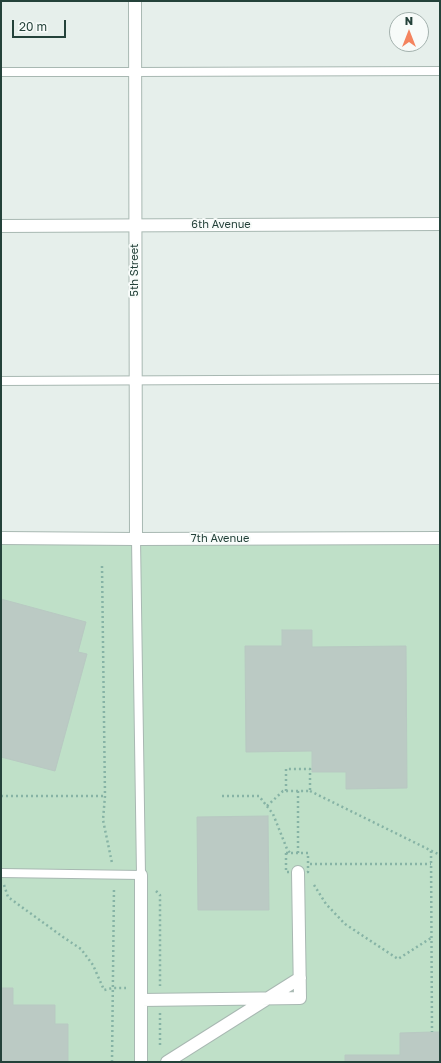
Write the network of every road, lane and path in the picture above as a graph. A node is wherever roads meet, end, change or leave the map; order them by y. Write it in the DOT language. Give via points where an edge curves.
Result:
graph roads {
  1 [pos="135,1"];
  2 [pos="440,71"];
  3 [pos="1,72"];
  4 [pos="135,72"];
  5 [pos="440,224"];
  6 [pos="1,226"];
  7 [pos="135,226"];
  8 [pos="440,379"];
  9 [pos="1,381"];
  10 [pos="135,381"];
  11 [pos="1,538"];
  12 [pos="440,538"];
  13 [pos="136,539"];
  14 [pos="102,566"];
  15 [pos="286,791"];
  16 [pos="298,791"];
  17 [pos="310,791"];
  18 [pos="1,796"];
  19 [pos="106,796"];
  20 [pos="222,796"];
  21 [pos="267,806"];
  22 [pos="431,851"];
  23 [pos="290,853"];
  24 [pos="298,853"];
  25 [pos="440,855"];
  26 [pos="308,864"];
  27 [pos="431,864"];
  28 [pos="114,869"];
  29 [pos="304,873"];
  30 [pos="141,875"];
  31 [pos="2,876"];
  32 [pos="114,881"];
  33 [pos="312,882"];
  34 [pos="432,938"];
  35 [pos="300,978"];
  36 [pos="112,988"];
  37 [pos="141,988"];
  38 [pos="267,999"];
  39 [pos="141,1000"];
  40 [pos="160,1000"];
  41 [pos="432,1032"];
  42 [pos="164,1058"];
  43 [pos="112,1062"];
  44 [pos="141,1062"];
  1 -- 4 [label="street, 5th Street"];
  2 -- 4 [label="lane"];
  3 -- 4 [label="lane"];
  4 -- 7 [label="street, 5th Street"];
  5 -- 7 [label="street, 6th Avenue"];
  6 -- 7 [label="street, 6th Avenue"];
  7 -- 10 [label="street, 5th Street"];
  8 -- 10 [label="lane"];
  9 -- 10 [label="lane"];
  10 -- 13 [label="street, 5th Street"];
  11 -- 13 [label="street, 7th Avenue"];
  12 -- 13 [label="street, 7th Avenue"];
  13 -- 30 [label="lane"];
  14 -- 19 [label="path"];
  15 -- 16 [label="path"];
  15 -- 17 [label="path" via="286,769 310,769"];
  15 -- 21 [label="path"];
  16 -- 17 [label="path"];
  16 -- 24 [label="path"];
  17 -- 22 [label="path"];
  18 -- 19 [label="path"];
  19 -- 28 [label="path" via="103,820"];
  20 -- 21 [label="path" via="259,796"];
  21 -- 23 [label="path"];
  22 -- 25 [label="path"];
  22 -- 27 [label="path"];
  26 -- 27 [label="path"];
  27 -- 34 [label="path"];
  29 -- 35 [label="street"];
  30 -- 31 [label="lane"];
  30 -- 37 [label="street"];
  30 -- 40 [label="path" via="160,895"];
  31 -- 36 [label="path" via="8,897 80,949 93,965 104,990"];
  32 -- 36 [label="path"];
  33 -- 34 [label="path" via="326,904 346,924 398,959"];
  34 -- 41 [label="path"];
  35 -- 38 [label="street"];
  35 -- 38 [label="street" via="300,998"];
  36 -- 37 [label="path"];
  36 -- 43 [label="path"];
  37 -- 39 [label="street"];
  38 -- 40 [label="street"];
  38 -- 42 [label="street"];
  39 -- 40 [label="street"];
  39 -- 44 [label="street"];
  40 -- 42 [label="path"];
}
